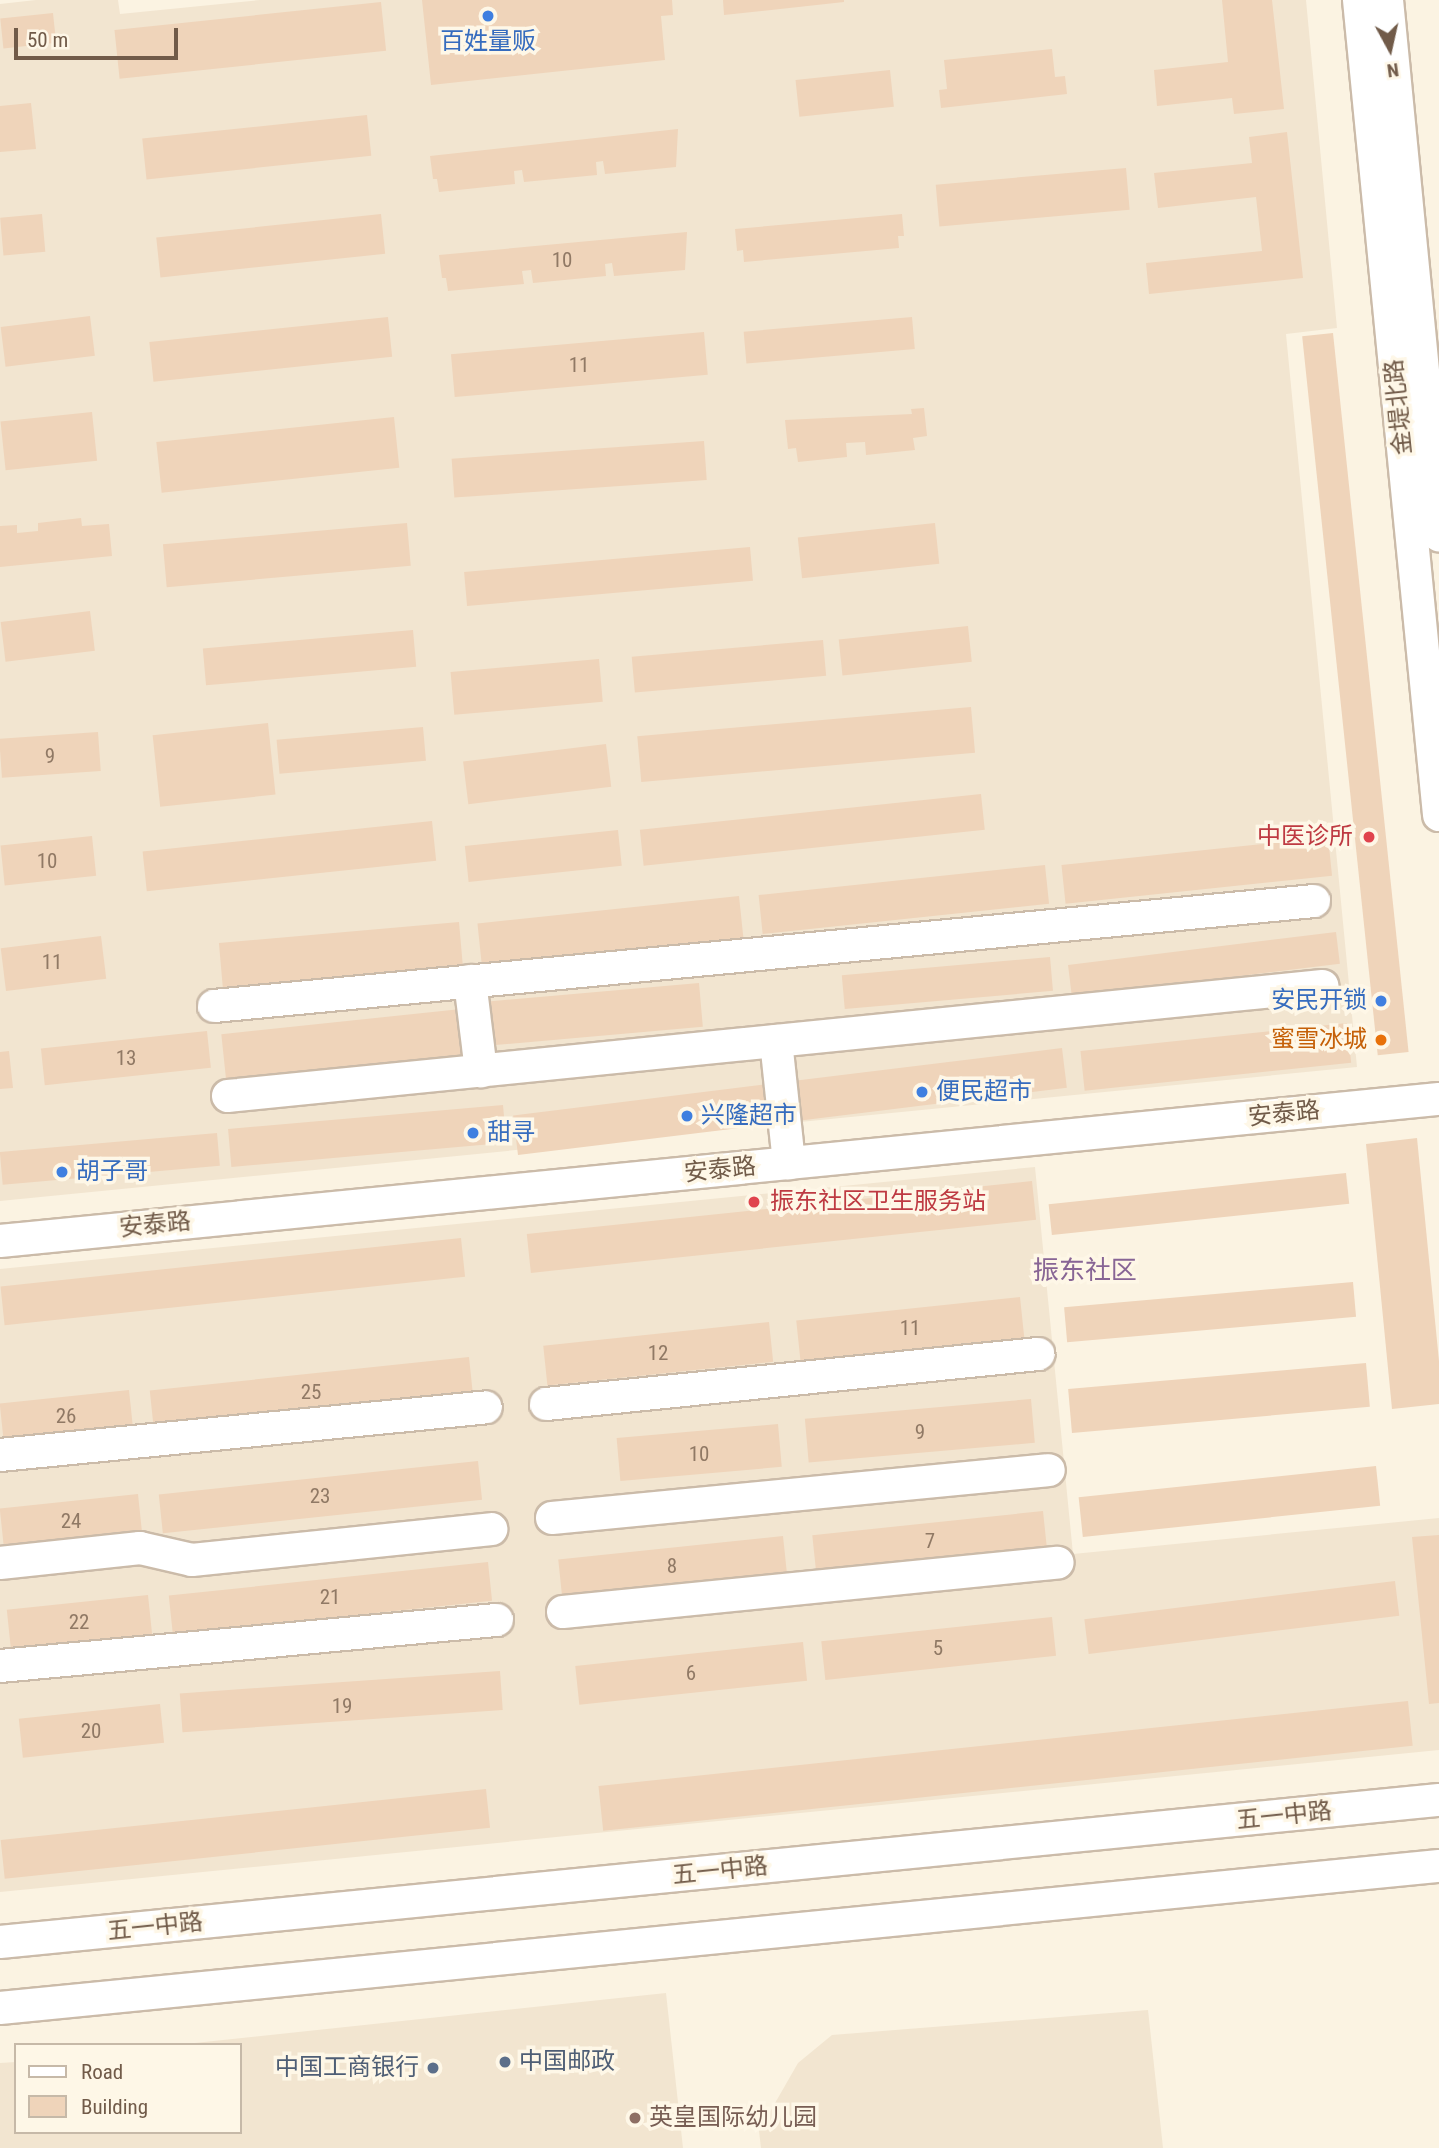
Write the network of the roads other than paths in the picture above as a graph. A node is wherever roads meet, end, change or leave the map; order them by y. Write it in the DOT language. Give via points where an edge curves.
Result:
graph roads {
  1 [pos="1359,0"];
  2 [pos="1387,0"];
  3 [pos="1439,535"];
  4 [pos="1439,815"];
  5 [pos="1314,901"];
  6 [pos="471,981"];
  7 [pos="1322,986"];
  8 [pos="214,1006"];
  9 [pos="776,1041"];
  10 [pos="481,1071"];
  11 [pos="228,1096"];
  12 [pos="1439,1098"];
  13 [pos="789,1163"];
  14 [pos="0,1241"];
  15 [pos="1038,1354"];
  16 [pos="546,1404"];
  17 [pos="486,1407"];
  18 [pos="0,1455"];
  19 [pos="1049,1470"];
  20 [pos="552,1518"];
  21 [pos="491,1529"];
  22 [pos="0,1563"];
  23 [pos="1058,1563"];
  24 [pos="563,1612"];
  25 [pos="497,1620"];
  26 [pos="0,1666"];
  27 [pos="1439,1800"];
  28 [pos="1439,1866"];
  29 [pos="0,1942"];
  30 [pos="0,2008"];
  1 -- 4 [label="street, 金堤北路"];
  2 -- 3 [label="street, 金堤北路"];
  5 -- 6 [label="street"];
  6 -- 8 [label="street"];
  6 -- 10 [label="street"];
  7 -- 9 [label="street"];
  9 -- 10 [label="street"];
  9 -- 13 [label="street"];
  10 -- 11 [label="street"];
  12 -- 13 [label="street, 安泰路"];
  13 -- 14 [label="street, 安泰路"];
  15 -- 16 [label="street"];
  17 -- 18 [label="street"];
  19 -- 20 [label="street"];
  21 -- 22 [label="street" via="192,1560 140,1548"];
  23 -- 24 [label="street"];
  25 -- 26 [label="street"];
  27 -- 29 [label="street, 五一中路"];
  28 -- 30 [label="street"];
}
